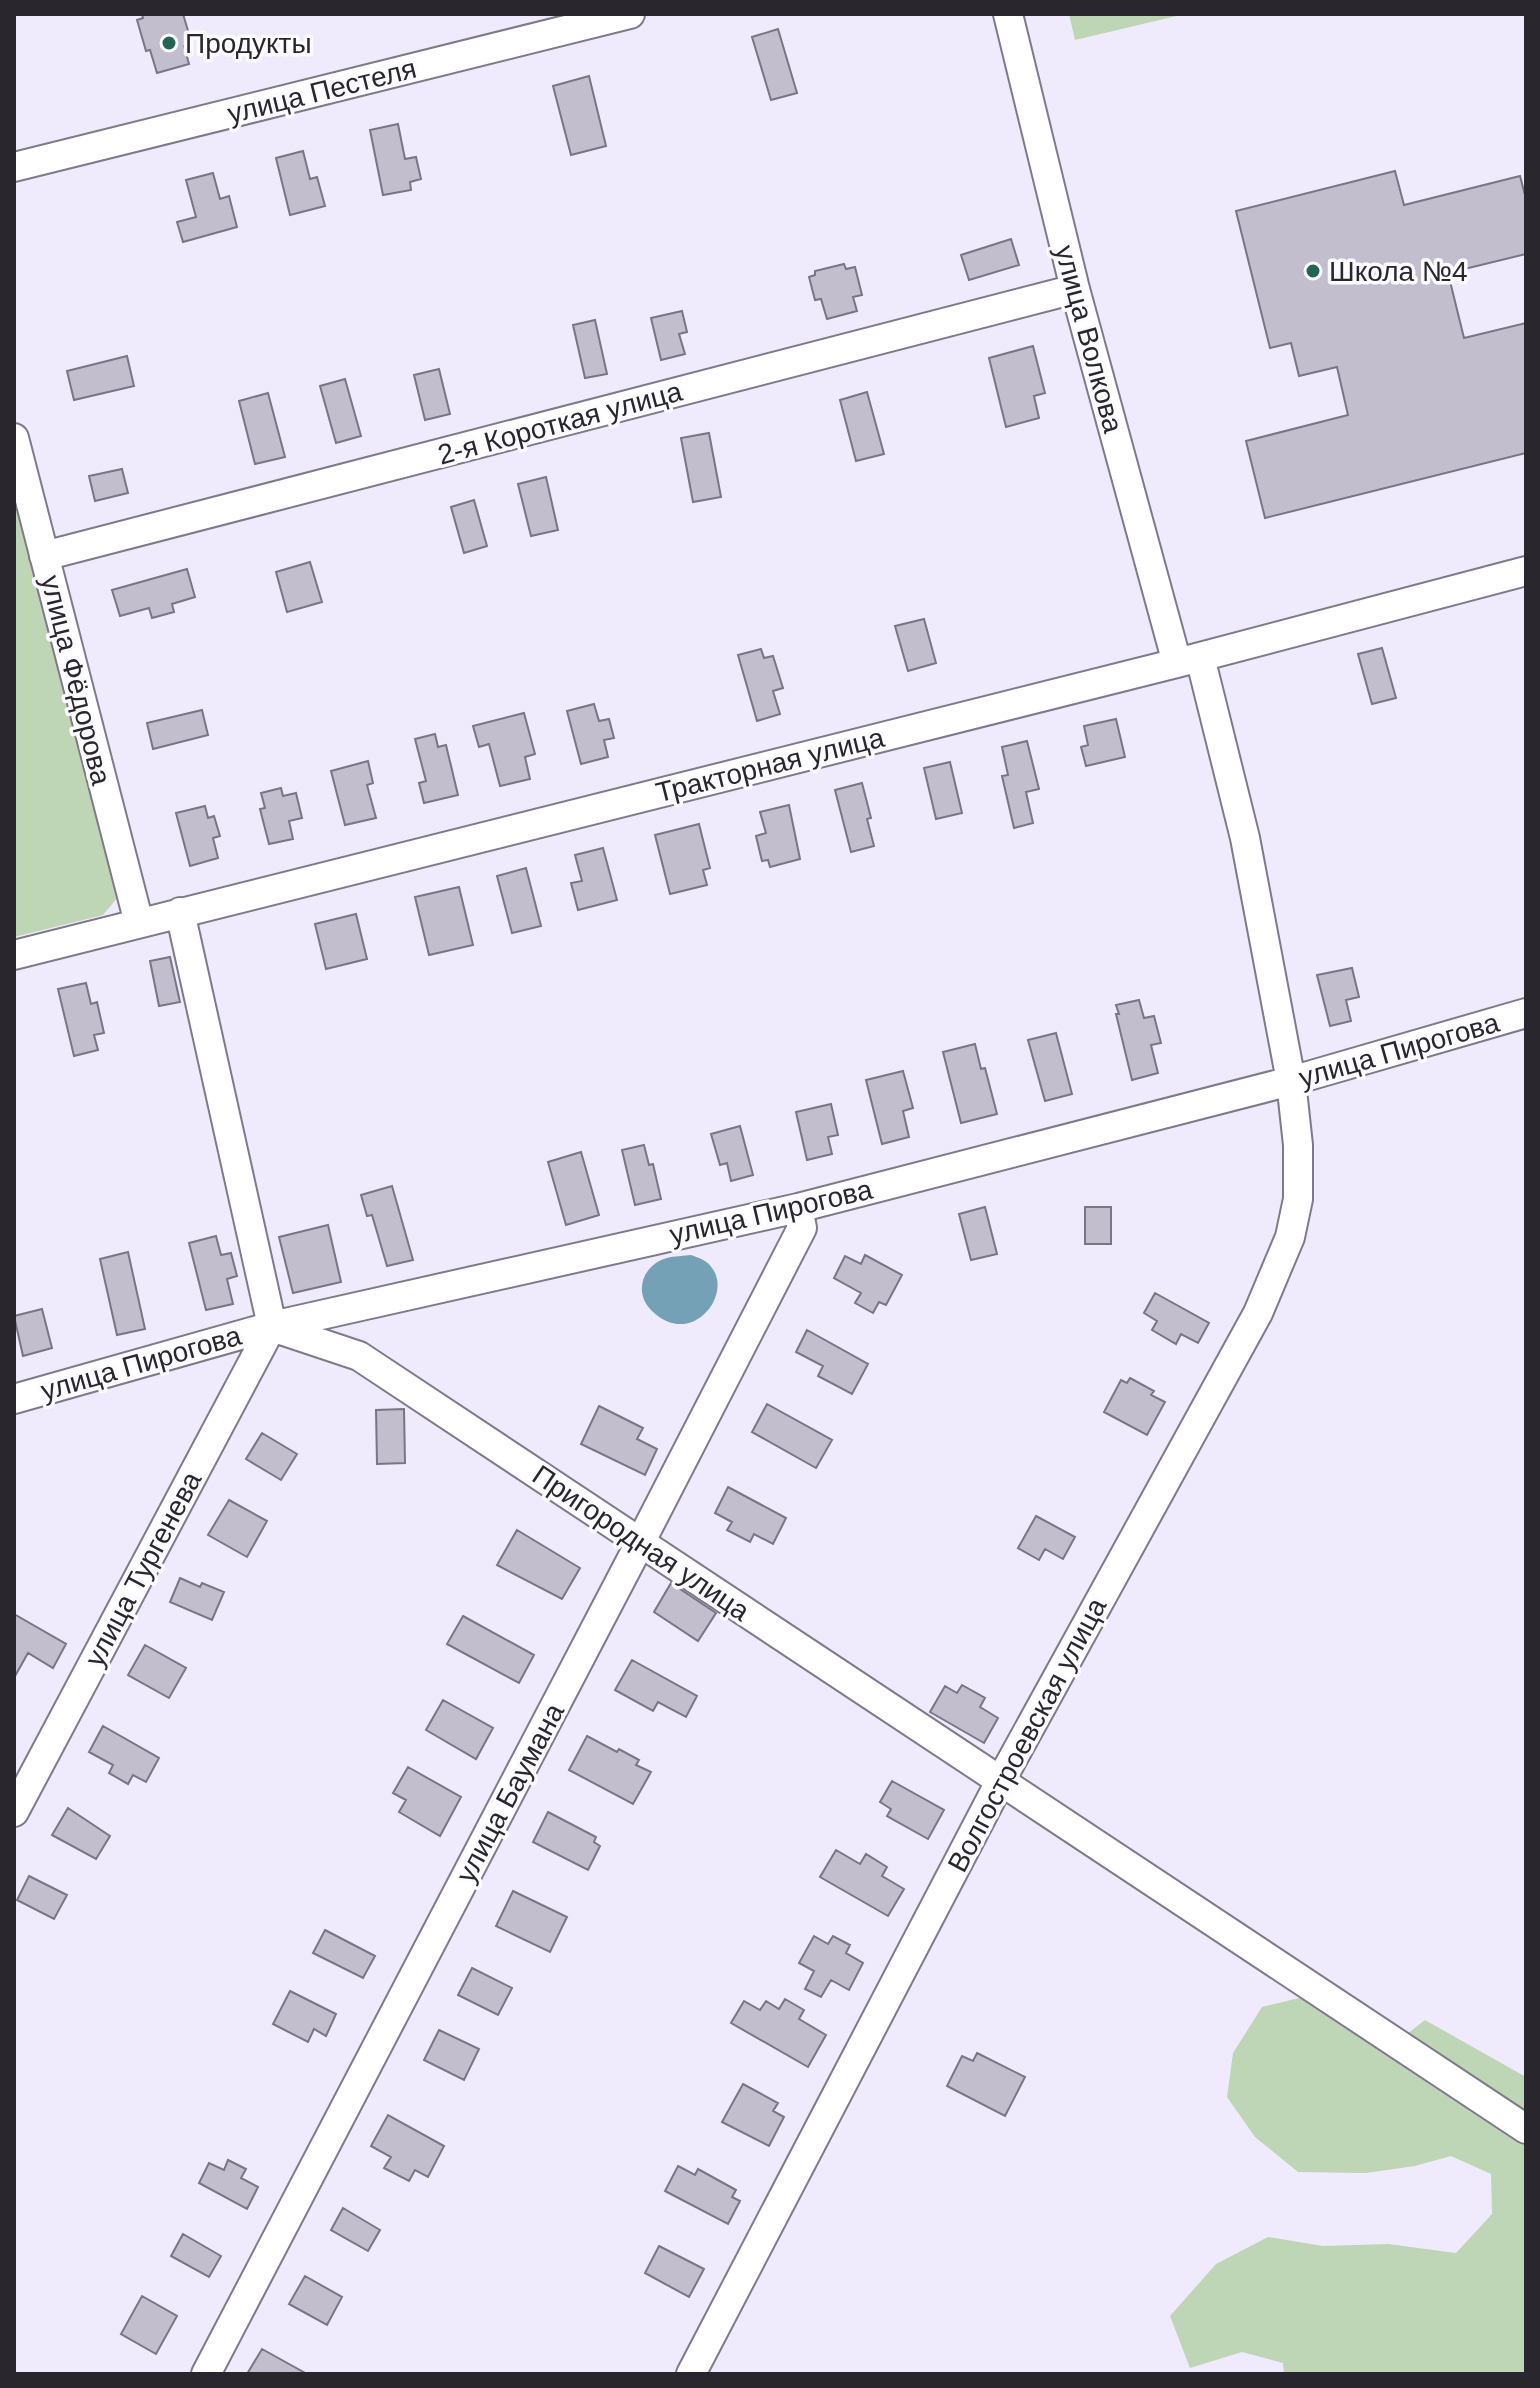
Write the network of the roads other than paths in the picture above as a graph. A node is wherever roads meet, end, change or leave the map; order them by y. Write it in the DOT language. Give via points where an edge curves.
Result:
graph roads {
  1 [pos="630,14"];
  2 [pos="1008,14"];
  3 [pos="14,167"];
  4 [pos="1075,289"];
  5 [pos="14,438"];
  6 [pos="44,556"];
  7 [pos="1526,571"];
  8 [pos="1189,660"];
  9 [pos="180,912"];
  10 [pos="139,923"];
  11 [pos="14,955"];
  12 [pos="1526,1013"];
  13 [pos="1291,1081"];
  14 [pos="798,1208"];
  15 [pos="272,1326"];
  16 [pos="14,1399"];
  17 [pos="640,1543"];
  18 [pos="1001,1780"];
  19 [pos="14,1812"];
  20 [pos="1526,2129"];
  21 [pos="206,2374"];
  22 [pos="691,2374"];
  1 -- 3 [label="street, улица Пестеля"];
  2 -- 4 [label="street, улица Волкова"];
  4 -- 6 [label="street, 2-я Короткая улица"];
  4 -- 8 [label="street, улица Волкова"];
  5 -- 6 [label="street, улица Фёдорова"];
  6 -- 10 [label="street, улица Фёдорова"];
  7 -- 8 [label="street, Тракторная улица"];
  8 -- 9 [label="street, Тракторная улица"];
  8 -- 13 [label="street, улица Волкова" via="1245,838"];
  9 -- 10 [label="street, Тракторная улица"];
  9 -- 15 [label="street"];
  10 -- 11 [label="street, Тракторная улица"];
  12 -- 13 [label="street, улица Пирогова"];
  13 -- 14 [label="street, улица Пирогова"];
  13 -- 18 [label="street, Волгостроевская улица" via="1298,1199 1290,1237 1258,1313"];
  14 -- 15 [label="street, улица Пирогова"];
  14 -- 17 [label="street, улица Баумана" via="802,1228"];
  15 -- 16 [label="street, улица Пирогова"];
  15 -- 17 [label="street, Пригородная улица" via="359,1356"];
  15 -- 19 [label="street, улица Тургенева"];
  17 -- 18 [label="street, Пригородная улица"];
  17 -- 21 [label="street, улица Баумана"];
  18 -- 20 [label="street, Пригородная улица"];
  18 -- 22 [label="street, Волгостроевская улица"];
}
